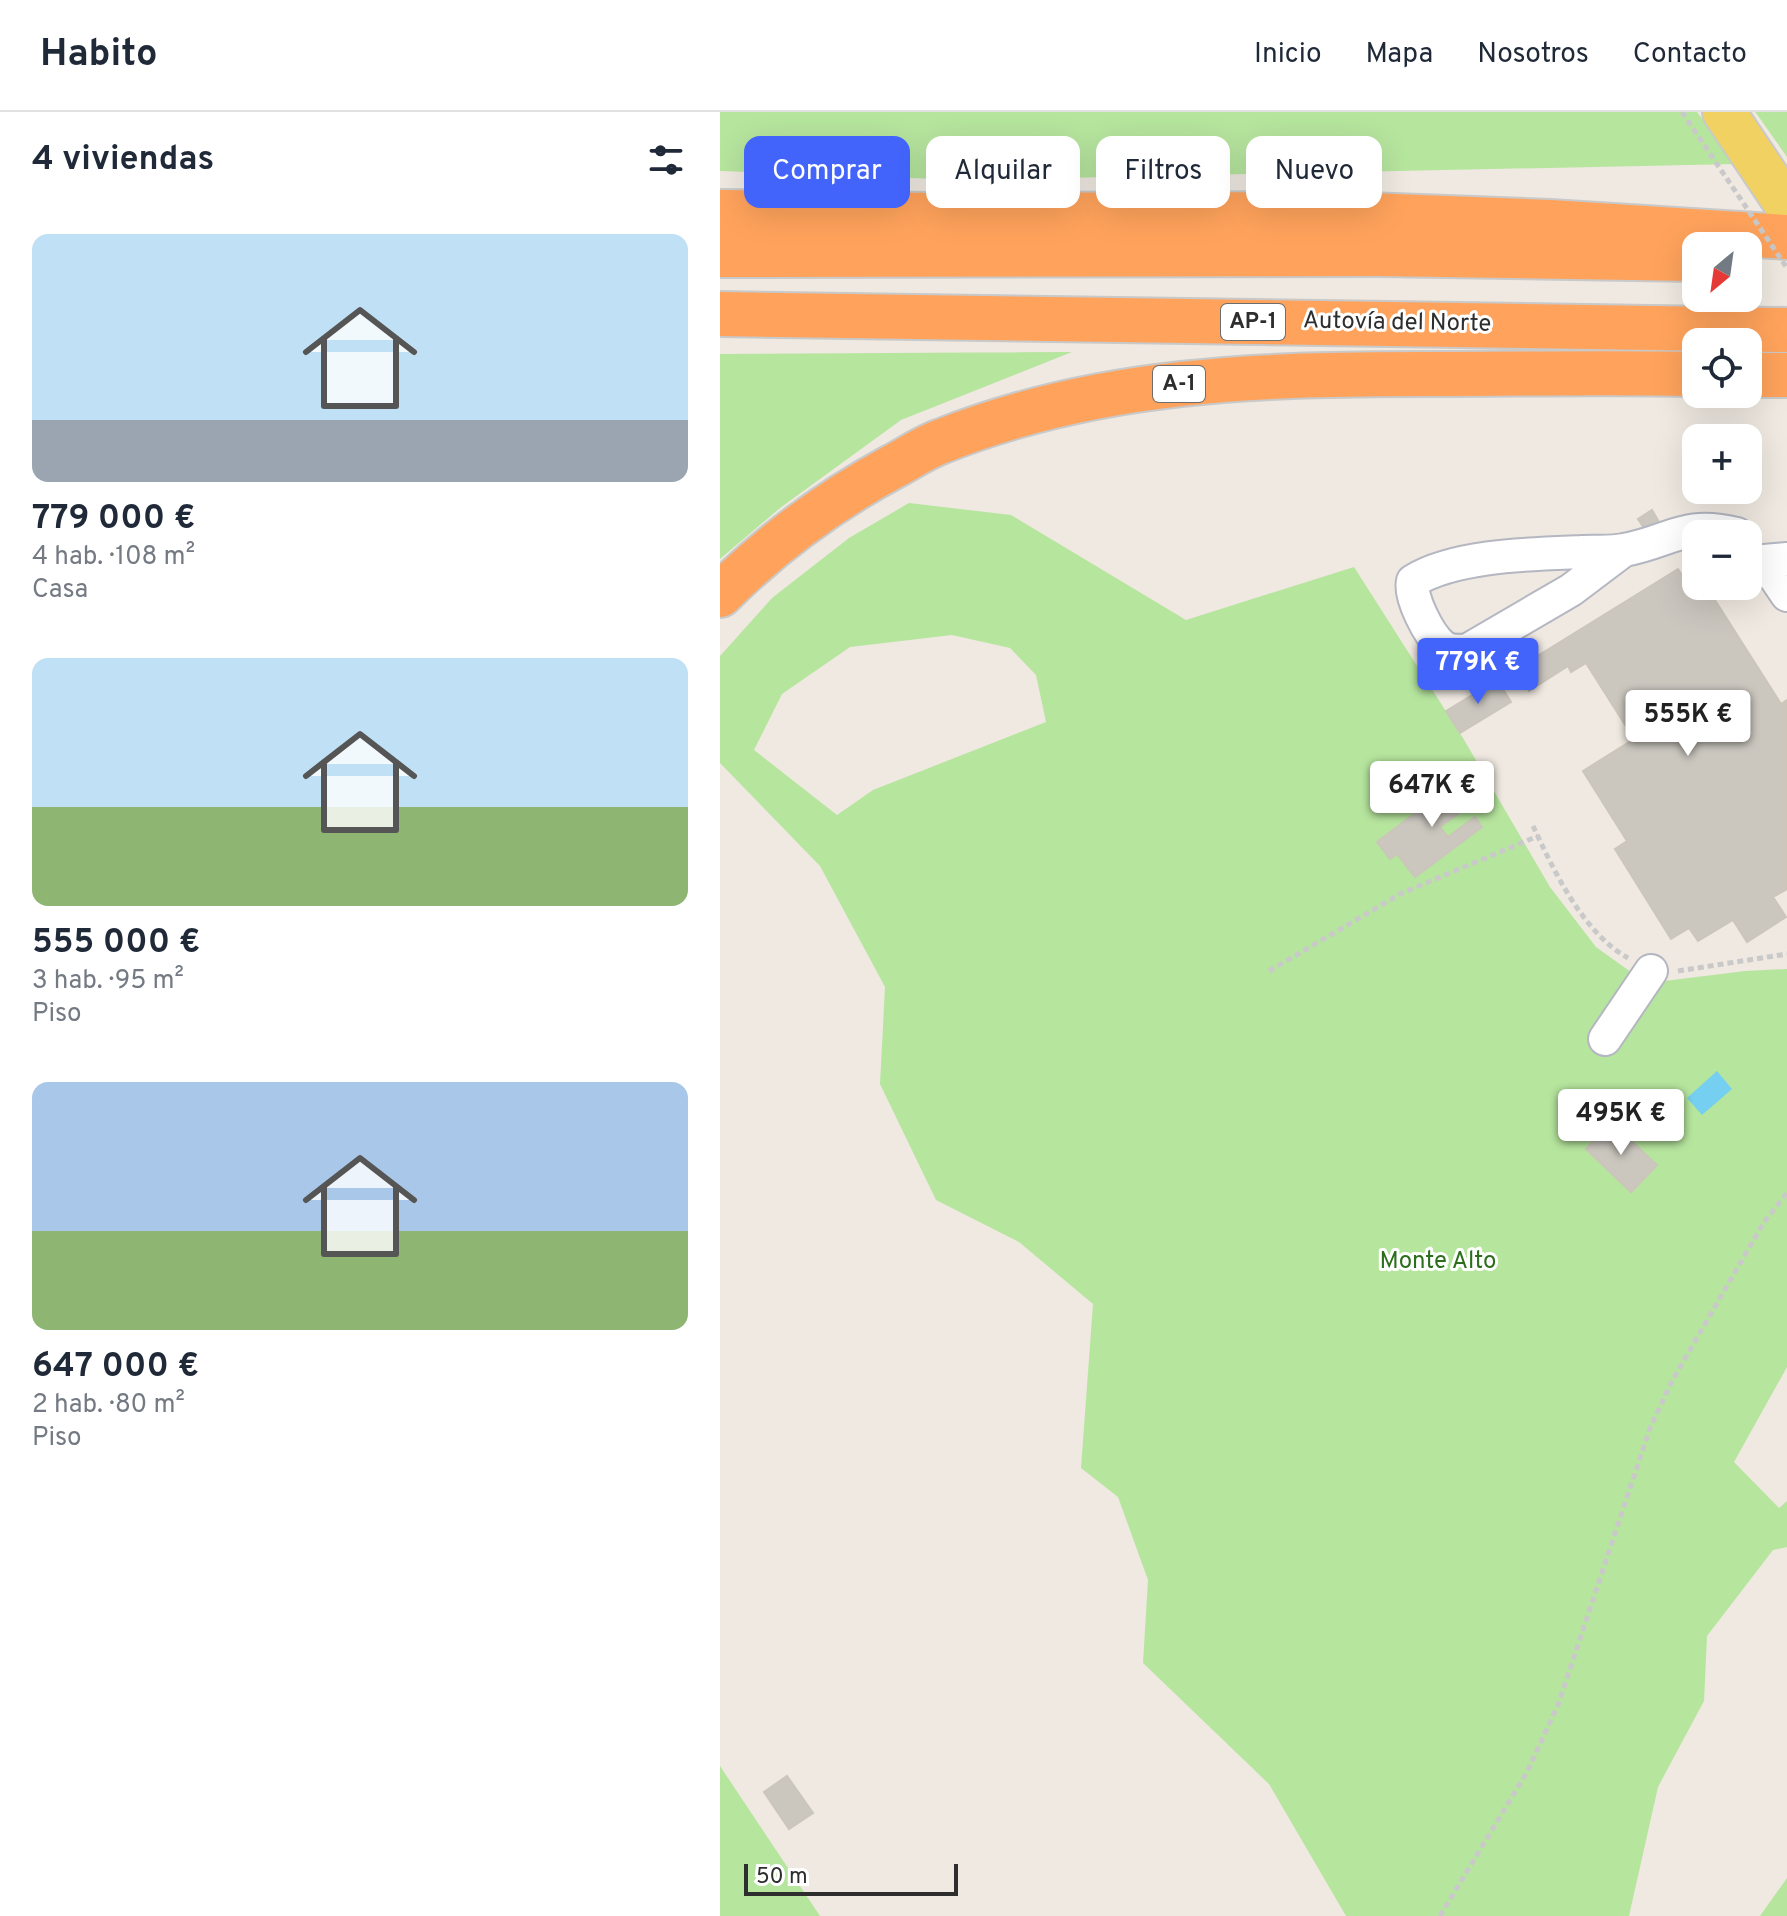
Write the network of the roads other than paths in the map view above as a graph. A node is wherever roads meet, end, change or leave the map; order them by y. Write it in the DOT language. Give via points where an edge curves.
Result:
graph roads {
  1 [pos="1724,112"];
  2 [pos="1787,206"];
  3 [pos="720,212"];
  4 [pos="1787,237"];
  5 [pos="720,255"];
  6 [pos="1682,259"];
  7 [pos="1762,260"];
  8 [pos="1787,260"];
  9 [pos="720,314"];
  10 [pos="1787,330"];
  11 [pos="1682,374"];
  12 [pos="1762,375"];
  13 [pos="1787,375"];
  14 [pos="1682,531"];
  15 [pos="1624,550"];
  16 [pos="1766,555"];
  17 [pos="720,595"];
  18 [pos="1787,595"];
  19 [pos="1651,971"];
  20 [pos="1605,1039"];
  1 -- 2 [label="main road"];
  3 -- 4 [label="highway" via="1342,214"];
  5 -- 6 [label="highway"];
  7 -- 8 [label="highway"];
  9 -- 10 [label="highway, Autovía del Norte / AP-1"];
  11 -- 17 [label="highway, A-1" via="1217,379 1050,405 940,441 858,485 796,527"];
  12 -- 13 [label="highway"];
  14 -- 15 [label="lane"];
  15 -- 15 [label="lane" via="1515,555 1430,570 1413,581 1411,590 1440,645 1468,650 1571,590"];
  16 -- 18 [label="lane"];
  19 -- 20 [label="lane"];
}
